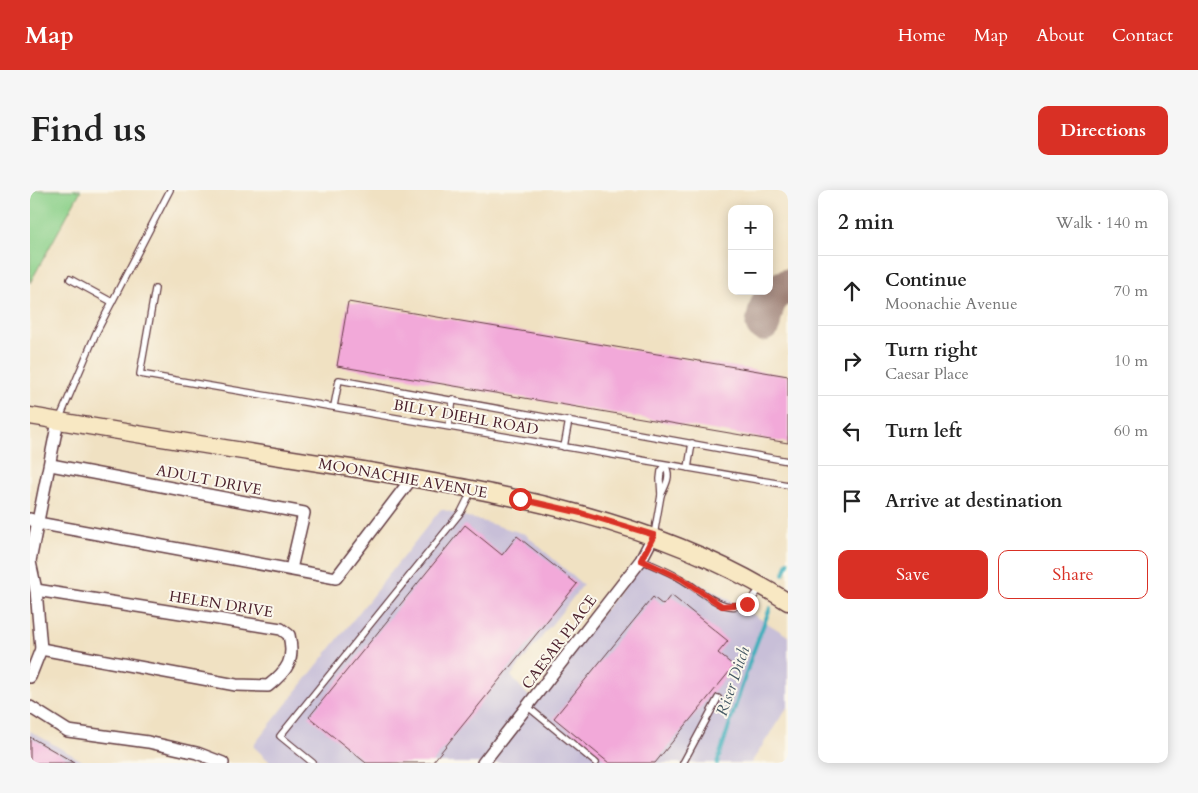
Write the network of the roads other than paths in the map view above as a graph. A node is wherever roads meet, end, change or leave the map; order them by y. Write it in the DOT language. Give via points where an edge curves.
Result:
graph roads {
  1 [pos="170,190"];
  2 [pos="70,279"];
  3 [pos="155,289"];
  4 [pos="112,302"];
  5 [pos="454,399"];
  6 [pos="334,406"];
  7 [pos="30,416"];
  8 [pos="569,420"];
  9 [pos="58,421"];
  10 [pos="449,426"];
  11 [pos="692,443"];
  12 [pos="564,447"];
  13 [pos="788,461"];
  14 [pos="51,465"];
  15 [pos="666,466"];
  16 [pos="688,468"];
  17 [pos="412,478"];
  18 [pos="788,485"];
  19 [pos="472,490"];
  20 [pos="34,521"];
  21 [pos="654,535"];
  22 [pos="641,560"];
  23 [pos="30,562"];
  24 [pos="291,570"];
  25 [pos="762,586"];
  26 [pos="36,590"];
  27 [pos="788,602"];
  28 [pos="35,630"];
  29 [pos="41,649"];
  30 [pos="30,677"];
  31 [pos="718,698"];
  32 [pos="30,706"];
  33 [pos="528,707"];
  34 [pos="223,763"];
  35 [pos="313,763"];
  36 [pos="483,763"];
  37 [pos="596,763"];
  38 [pos="682,763"];
  1 -- 4 [label="lane"];
  2 -- 4 [label="lane"];
  3 -- 6 [label="lane, BILLY DIEHL ROAD" via="140,374"];
  4 -- 9 [label="lane"];
  5 -- 6 [label="lane" via="339,380"];
  5 -- 8 [label="lane"];
  5 -- 10 [label="lane"];
  6 -- 10 [label="lane, BILLY DIEHL ROAD"];
  7 -- 9 [label="main road, MOONACHIE AVENUE"];
  8 -- 11 [label="lane"];
  8 -- 12 [label="lane"];
  9 -- 14 [label="street"];
  9 -- 17 [label="main road, MOONACHIE AVENUE"];
  10 -- 12 [label="lane, BILLY DIEHL ROAD"];
  11 -- 13 [label="lane"];
  11 -- 16 [label="lane"];
  12 -- 15 [label="lane, BILLY DIEHL ROAD"];
  14 -- 20 [label="street"];
  14 -- 24 [label="street, ADULT DRIVE" via="304,513"];
  15 -- 16 [label="lane, BILLY DIEHL ROAD"];
  15 -- 21 [label="lane" via="669,472 667,484 661,494"];
  16 -- 18 [label="lane, BILLY DIEHL ROAD"];
  17 -- 19 [label="main road, MOONACHIE AVENUE"];
  17 -- 24 [label="street" via="336,578"];
  19 -- 21 [label="main road, MOONACHIE AVENUE" via="581,513"];
  19 -- 35 [label="lane" via="461,512 280,736"];
  20 -- 23 [label="street"];
  20 -- 24 [label="street"];
  21 -- 22 [label="street, CAESAR PLACE"];
  21 -- 25 [label="main road, MOONACHIE AVENUE"];
  22 -- 25 [label="lane" via="682,579 722,606 747,604"];
  22 -- 33 [label="street, CAESAR PLACE"];
  23 -- 26 [label="street"];
  25 -- 27 [label="main road, MOONACHIE AVENUE"];
  26 -- 28 [label="street"];
  26 -- 29 [label="street, HELEN DRIVE" via="281,629 289,634 292,647 288,667 268,686 236,685"];
  28 -- 29 [label="street"];
  29 -- 30 [label="street"];
  31 -- 38 [label="lane"];
  32 -- 34 [label="street" via="68,731 148,742 197,753"];
  33 -- 36 [label="street, CAESAR PLACE"];
  33 -- 37 [label="lane"];
}
